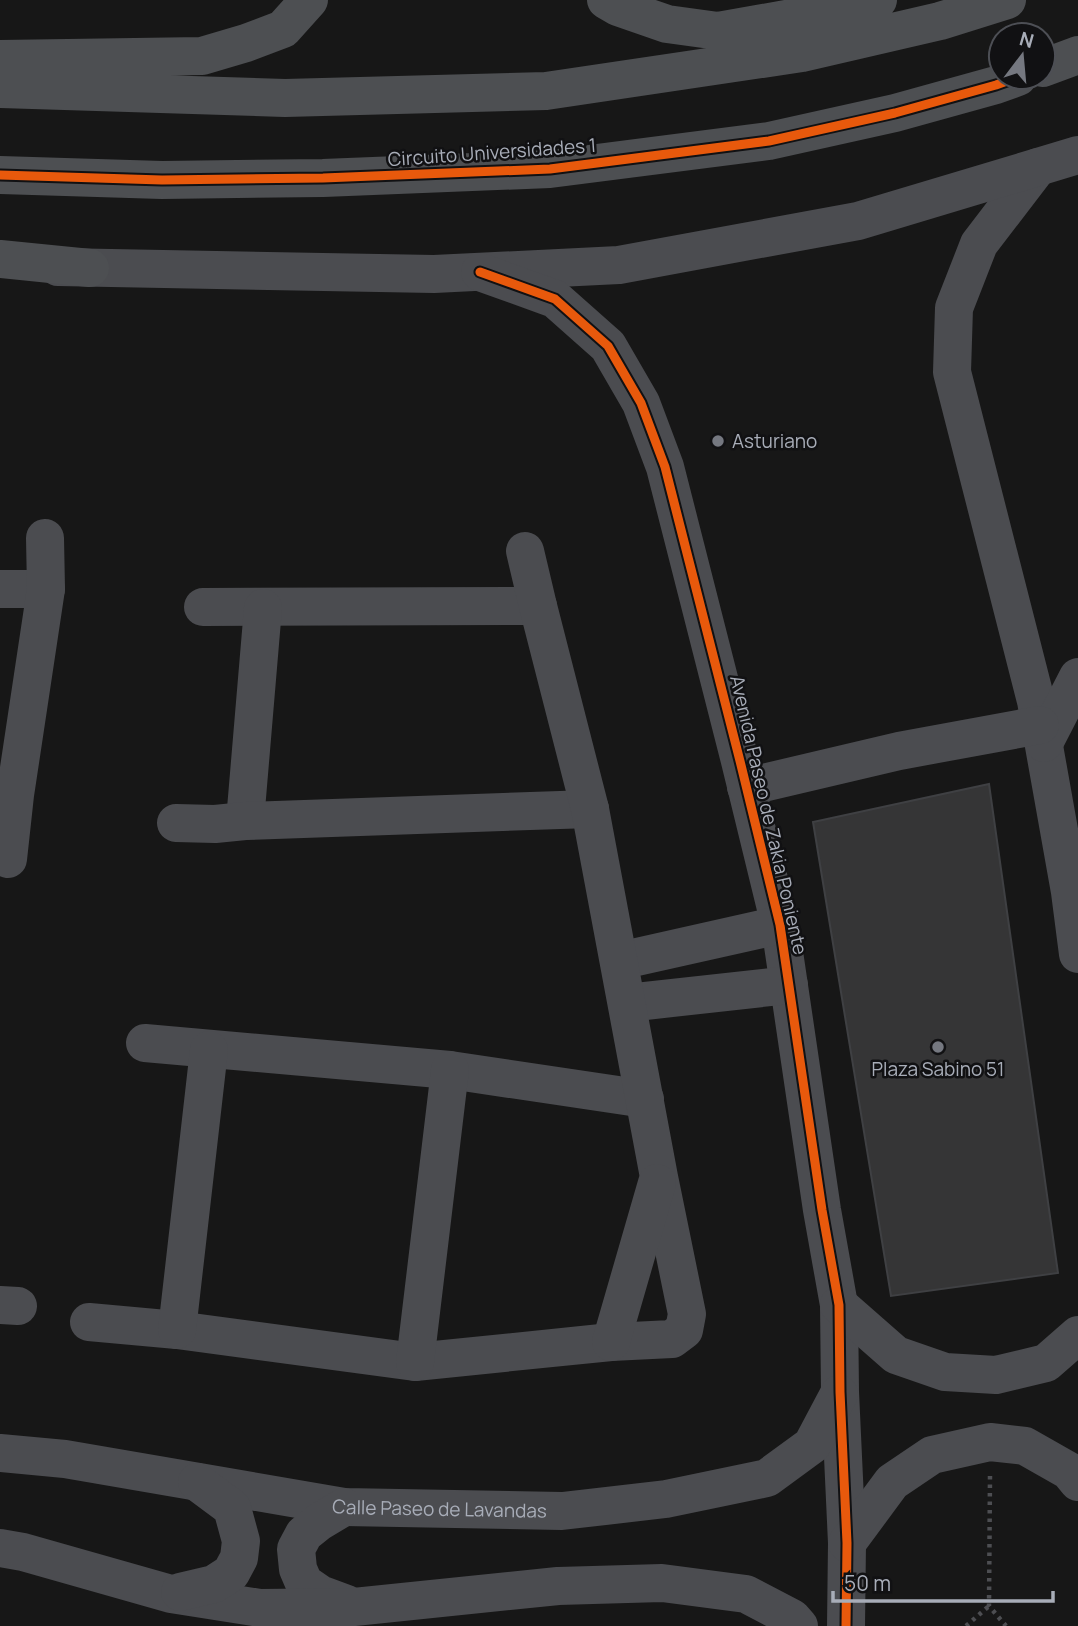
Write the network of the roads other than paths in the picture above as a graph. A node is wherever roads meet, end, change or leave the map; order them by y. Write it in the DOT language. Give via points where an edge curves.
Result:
graph roads {
  1 [pos="309,0"];
  2 [pos="606,0"];
  3 [pos="878,0"];
  4 [pos="1007,0"];
  5 [pos="1078,55"];
  6 [pos="0,59"];
  7 [pos="1057,63"];
  8 [pos="987,87"];
  9 [pos="0,89"];
  10 [pos="1078,155"];
  11 [pos="1038,167"];
  12 [pos="0,175"];
  13 [pos="0,259"];
  14 [pos="0,267"];
  15 [pos="90,268"];
  16 [pos="480,272"];
  17 [pos="46,538"];
  18 [pos="525,551"];
  19 [pos="0,589"];
  20 [pos="46,589"];
  21 [pos="538,606"];
  22 [pos="203,607"];
  23 [pos="262,608"];
  24 [pos="1078,677"];
  25 [pos="1042,734"];
  26 [pos="746,787"];
  27 [pos="8,795"];
  28 [pos="590,809"];
  29 [pos="245,821"];
  30 [pos="176,823"];
  31 [pos="8,859"];
  32 [pos="1075,917"];
  33 [pos="780,925"];
  34 [pos="619,961"];
  35 [pos="789,985"];
  36 [pos="627,1003"];
  37 [pos="145,1043"];
  38 [pos="209,1049"];
  39 [pos="450,1070"];
  40 [pos="645,1099"];
  41 [pos="659,1177"];
  42 [pos="839,1305"];
  43 [pos="89,1322"];
  44 [pos="177,1330"];
  45 [pos="1078,1335"];
  46 [pos="611,1342"];
  47 [pos="415,1362"];
  48 [pos="840,1392"];
  49 [pos="0,1453"];
  50 [pos="197,1482"];
  51 [pos="1078,1482"];
  52 [pos="344,1507"];
  53 [pos="847,1543"];
  54 [pos="0,1548"];
  55 [pos="171,1594"];
  56 [pos="354,1607"];
  57 [pos="799,1626"];
  58 [pos="846,1626"];
  1 -- 6 [label="main road" via="283,29 202,56"];
  2 -- 3 [label="main road" via="667,24 718,31"];
  4 -- 9 [label="main road" via="940,21 802,53 546,91 285,98"];
  5 -- 7 [label="main road"];
  8 -- 12 [label="main road, Circuito Universidades 1" via="769,141 550,169 162,180"];
  10 -- 11 [label="street"];
  11 -- 16 [label="street" via="859,221 619,265"];
  11 -- 25 [label="street" via="979,244 954,308 953,372"];
  13 -- 15 [label="main road"];
  14 -- 15 [label="street"];
  15 -- 16 [label="street"];
  16 -- 26 [label="street, Avenida Paseo de Zakia Poniente" via="555,299 608,346 641,403 665,467"];
  17 -- 20 [label="street"];
  18 -- 21 [label="street"];
  19 -- 20 [label="street"];
  20 -- 27 [label="street"];
  21 -- 23 [label="street"];
  21 -- 28 [label="street"];
  22 -- 23 [label="street"];
  23 -- 29 [label="street"];
  24 -- 25 [label="street"];
  25 -- 26 [label="street" via="898,751"];
  25 -- 32 [label="street"];
  26 -- 33 [label="street, Avenida Paseo de Zakia Poniente"];
  27 -- 31 [label="street"];
  28 -- 29 [label="street"];
  28 -- 34 [label="street"];
  29 -- 30 [label="street"];
  33 -- 34 [label="street"];
  33 -- 35 [label="street, Avenida Paseo de Zakia Poniente"];
  34 -- 36 [label="street"];
  35 -- 36 [label="street"];
  35 -- 42 [label="street, Avenida Paseo de Zakia Poniente"];
  36 -- 40 [label="street"];
  37 -- 38 [label="street"];
  38 -- 39 [label="street"];
  38 -- 44 [label="street"];
  39 -- 40 [label="street"];
  39 -- 47 [label="street"];
  40 -- 41 [label="street"];
  41 -- 46 [label="street"];
  41 -- 46 [label="street" via="687,1314 684,1330 672,1339"];
  42 -- 45 [label="street" via="896,1355 945,1372 996,1375 1046,1363"];
  42 -- 48 [label="street, Avenida Paseo de Zakia Poniente"];
  43 -- 44 [label="street"];
  44 -- 47 [label="street"];
  46 -- 47 [label="street"];
  48 -- 52 [label="street, Calle Paseo de Lavandas" via="812,1445 767,1478 666,1499 562,1511"];
  48 -- 53 [label="street, Avenida Paseo de Zakia Poniente"];
  49 -- 50 [label="street, Calle Paseo de Lavandas" via="65,1459"];
  50 -- 52 [label="street, Calle Paseo de Lavandas"];
  50 -- 55 [label="street" via="232,1508 241,1541 239,1558 231,1573 214,1584"];
  51 -- 53 [label="street" via="1069,1471 1025,1446 990,1442 932,1455 892,1482"];
  52 -- 56 [label="street" via="304,1534 296,1549 304,1583"];
  53 -- 58 [label="street, Avenida Paseo de Zakia Poniente"];
  54 -- 55 [label="street"];
  55 -- 56 [label="street" via="260,1608"];
  56 -- 57 [label="street" via="558,1586 662,1583 746,1594"];
}
